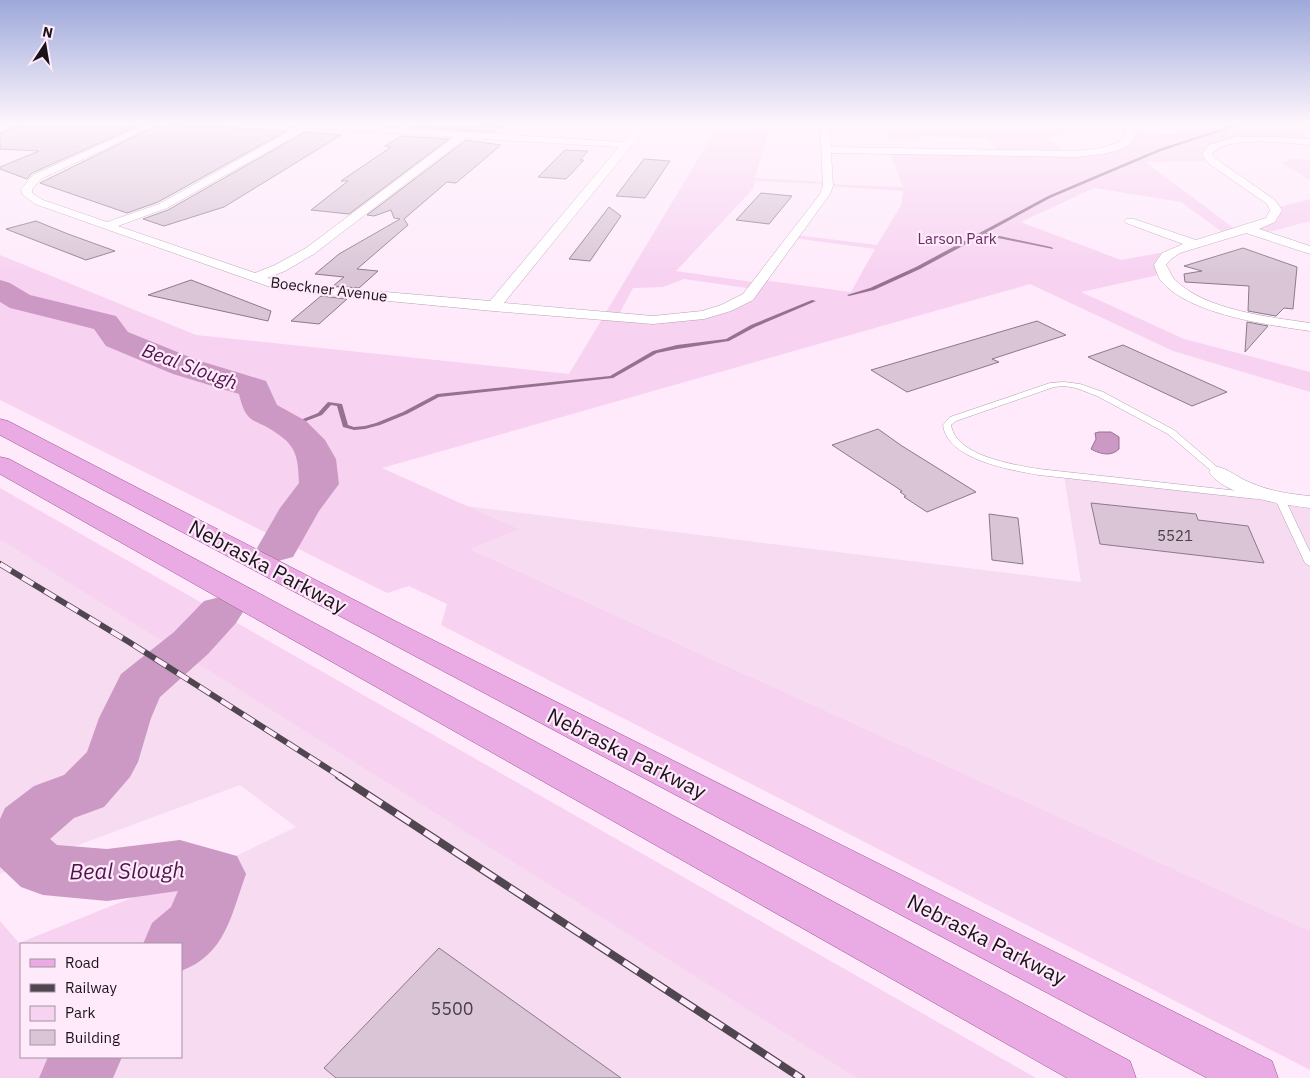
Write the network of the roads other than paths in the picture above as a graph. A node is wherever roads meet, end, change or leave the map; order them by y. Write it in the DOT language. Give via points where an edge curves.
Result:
graph roads {
  1 [pos="42,174"];
  2 [pos="220,174"];
  3 [pos="411,174"];
  4 [pos="603,174"];
  5 [pos="827,174"];
  6 [pos="1231,174"];
  7 [pos="1130,221"];
  8 [pos="106,226"];
  9 [pos="1247,229"];
  10 [pos="1195,244"];
  11 [pos="1310,250"];
  12 [pos="256,278"];
  13 [pos="494,307"];
  14 [pos="1310,327"];
  15 [pos="0,426"];
  16 [pos="0,464"];
  17 [pos="1218,472"];
  18 [pos="1280,498"];
  19 [pos="1310,502"];
  20 [pos="1310,563"];
  21 [pos="1113,1078"];
  22 [pos="1256,1078"];
  1 -- 8 [label="street, Boeckner Avenue" via="26,189 32,198"];
  2 -- 8 [label="street" via="164,206"];
  3 -- 12 [label="street" via="310,251"];
  4 -- 13 [label="street"];
  5 -- 13 [label="street, Boeckner Avenue" via="825,194 748,297 726,308 692,317 653,320"];
  6 -- 9 [label="street" via="1275,208 1271,220"];
  7 -- 10 [label="street"];
  8 -- 12 [label="street, Boeckner Avenue"];
  9 -- 10 [label="street"];
  9 -- 11 [label="street"];
  10 -- 14 [label="street" via="1171,252 1160,263 1165,279 1177,288 1233,312"];
  12 -- 13 [label="street, Boeckner Avenue" via="306,289"];
  15 -- 22 [label="main road, Nebraska Parkway"];
  16 -- 21 [label="main road, Nebraska Parkway"];
  17 -- 18 [label="street" via="1245,488"];
  17 -- 18 [label="lane" via="1171,432 1100,394 1078,386 1052,385 953,419 947,425 948,433 960,445 981,458 1005,466"];
  18 -- 19 [label="street"];
  18 -- 20 [label="lane"];
}
